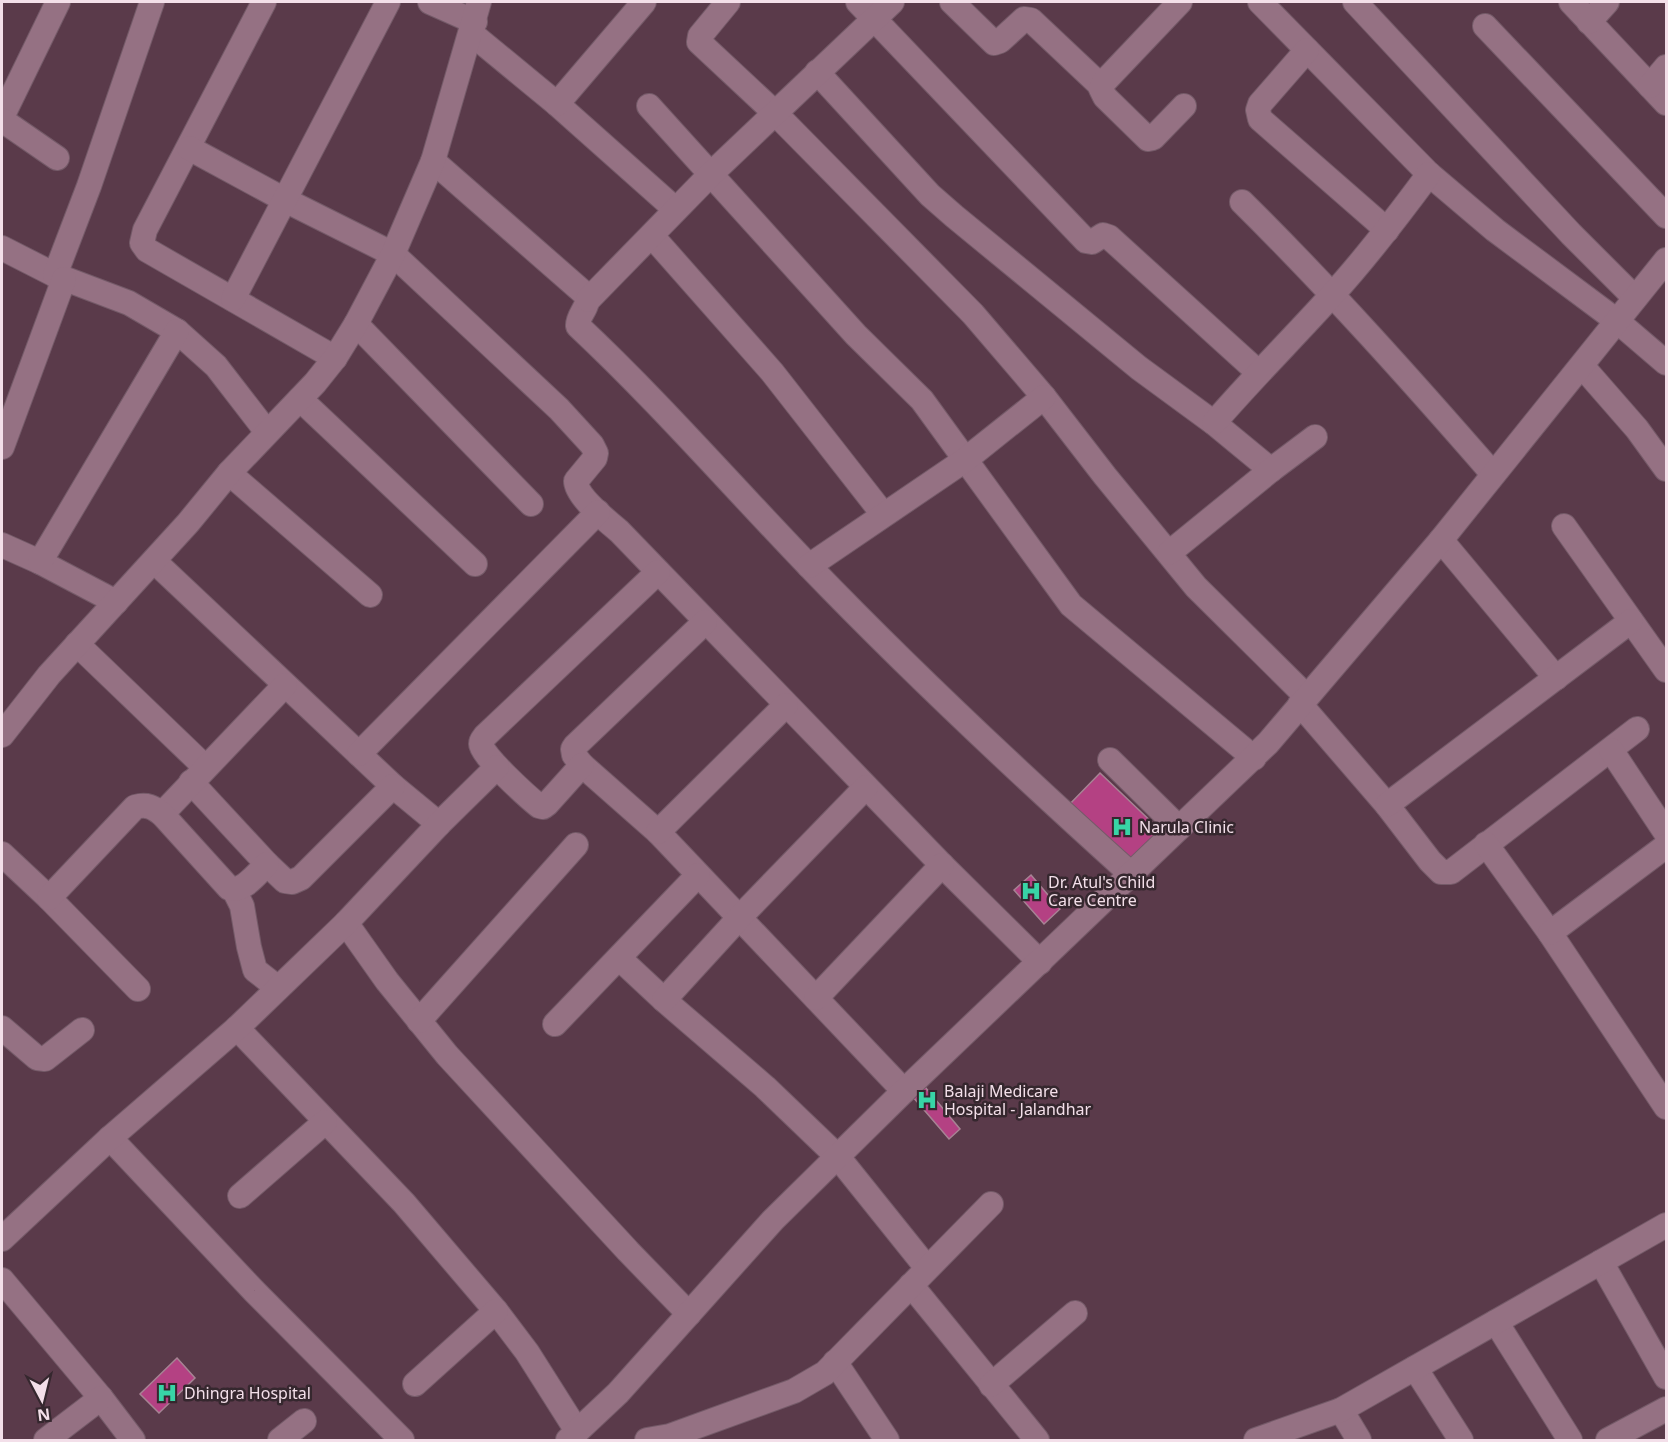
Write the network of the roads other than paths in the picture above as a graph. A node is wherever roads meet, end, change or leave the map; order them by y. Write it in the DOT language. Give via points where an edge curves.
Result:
graph roads {
  1 [pos="58,2"];
  2 [pos="152,2"];
  3 [pos="264,2"];
  4 [pos="388,2"];
  5 [pos="430,2"];
  6 [pos="644,2"];
  7 [pos="892,2"];
  8 [pos="1180,2"];
  9 [pos="1260,2"];
  10 [pos="1355,2"];
  11 [pos="1571,2"];
  12 [pos="1607,2"];
  13 [pos="720,4"];
  14 [pos="967,7"];
  15 [pos="866,10"];
  16 [pos="475,19"];
  17 [pos="1589,22"];
  18 [pos="1485,26"];
  19 [pos="1307,50"];
  20 [pos="1666,68"];
  21 [pos="817,72"];
  22 [pos="1101,86"];
  23 [pos="1658,95"];
  24 [pos="557,104"];
  25 [pos="649,106"];
  26 [pos="1184,106"];
  27 [pos="774,112"];
  28 [pos="2,118"];
  29 [pos="189,147"];
  30 [pos="57,158"];
  31 [pos="433,161"];
  32 [pos="711,174"];
  33 [pos="1429,174"];
  34 [pos="285,200"];
  35 [pos="1242,202"];
  36 [pos="675,209"];
  37 [pos="1666,216"];
  38 [pos="1387,230"];
  39 [pos="652,236"];
  40 [pos="2,248"];
  41 [pos="393,254"];
  42 [pos="1666,260"];
  43 [pos="59,277"];
  44 [pos="1332,295"];
  45 [pos="233,298"];
  46 [pos="1635,298"];
  47 [pos="588,300"];
  48 [pos="1617,321"];
  49 [pos="356,324"];
  50 [pos="177,331"];
  51 [pos="335,358"];
  52 [pos="1666,363"];
  53 [pos="1581,366"];
  54 [pos="1258,372"];
  55 [pos="1044,397"];
  56 [pos="300,399"];
  57 [pos="1214,423"];
  58 [pos="267,432"];
  59 [pos="1315,437"];
  60 [pos="2,447"];
  61 [pos="964,460"];
  62 [pos="1666,469"];
  63 [pos="1271,471"];
  64 [pos="229,473"];
  65 [pos="1493,474"];
  66 [pos="531,504"];
  67 [pos="598,512"];
  68 [pos="883,514"];
  69 [pos="1564,526"];
  70 [pos="1441,540"];
  71 [pos="2,545"];
  72 [pos="1169,554"];
  73 [pos="154,561"];
  74 [pos="40,562"];
  75 [pos="476,564"];
  76 [pos="809,566"];
  77 [pos="658,572"];
  78 [pos="370,595"];
  79 [pos="116,602"];
  80 [pos="1630,621"];
  81 [pos="705,622"];
  82 [pos="77,644"];
  83 [pos="1666,670"];
  84 [pos="1556,678"];
  85 [pos="285,685"];
  86 [pos="1303,700"];
  87 [pos="786,705"];
  88 [pos="1637,729"];
  89 [pos="2,735"];
  90 [pos="1611,750"];
  91 [pos="359,754"];
  92 [pos="1254,758"];
  93 [pos="1110,760"];
  94 [pos="582,765"];
  95 [pos="497,767"];
  96 [pos="198,775"];
  97 [pos="393,786"];
  98 [pos="866,786"];
  99 [pos="1387,805"];
  100 [pos="162,814"];
  101 [pos="439,824"];
  102 [pos="1179,828"];
  103 [pos="658,832"];
  104 [pos="1666,833"];
  105 [pos="1486,844"];
  106 [pos="576,845"];
  107 [pos="1666,846"];
  108 [pos="2,854"];
  109 [pos="267,864"];
  110 [pos="942,865"];
  111 [pos="1131,874"];
  112 [pos="698,875"];
  113 [pos="234,890"];
  114 [pos="49,898"];
  115 [pos="739,918"];
  116 [pos="346,923"];
  117 [pos="1550,933"];
  118 [pos="619,958"];
  119 [pos="1040,962"];
  120 [pos="278,988"];
  121 [pos="138,989"];
  122 [pos="816,998"];
  123 [pos="664,1000"];
  124 [pos="419,1021"];
  125 [pos="555,1024"];
  126 [pos="2,1028"];
  127 [pos="237,1028"];
  128 [pos="82,1030"];
  129 [pos="904,1091"];
  130 [pos="1666,1107"];
  131 [pos="324,1122"];
  132 [pos="110,1138"];
  133 [pos="838,1156"];
  134 [pos="240,1197"];
  135 [pos="991,1204"];
  136 [pos="1666,1225"];
  137 [pos="2,1239"];
  138 [pos="1601,1262"];
  139 [pos="919,1277"];
  140 [pos="5,1294"];
  141 [pos="496,1311"];
  142 [pos="1075,1313"];
  143 [pos="689,1314"];
  144 [pos="1496,1322"];
  145 [pos="835,1362"];
  146 [pos="1415,1368"];
  147 [pos="1666,1377"];
  148 [pos="414,1384"];
  149 [pos="991,1386"];
  150 [pos="101,1398"];
  151 [pos="1341,1410"];
  152 [pos="1666,1410"];
  153 [pos="304,1421"];
  154 [pos="572,1436"];
  155 [pos="663,1439"];
  156 [pos="46,1440"];
  157 [pos="133,1440"];
  158 [pos="280,1440"];
  159 [pos="402,1440"];
  160 [pos="887,1440"];
  161 [pos="1037,1440"];
  162 [pos="1256,1440"];
  163 [pos="1359,1440"];
  164 [pos="1461,1440"];
  165 [pos="1569,1440"];
  166 [pos="1613,1440"];
  1 -- 28 [label="street"];
  2 -- 43 [label="street"];
  3 -- 29 [label="street"];
  4 -- 34 [label="street"];
  5 -- 16 [label="street"];
  6 -- 24 [label="street"];
  7 -- 15 [label="street"];
  8 -- 22 [label="street"];
  9 -- 19 [label="street"];
  10 -- 46 [label="street"];
  11 -- 17 [label="street"];
  12 -- 17 [label="street"];
  13 -- 27 [label="street" via="699,42"];
  14 -- 22 [label="street" via="994,43 1024,19 1031,20"];
  15 -- 21 [label="street"];
  15 -- 54 [label="street" via="1086,241 1109,237"];
  16 -- 24 [label="street"];
  16 -- 31 [label="street"];
  17 -- 23 [label="street"];
  18 -- 37 [label="street"];
  19 -- 33 [label="street"];
  19 -- 38 [label="street" via="1260,104 1260,119"];
  20 -- 23 [label="street"];
  21 -- 27 [label="street"];
  21 -- 57 [label="street" via="930,195 1139,368"];
  22 -- 26 [label="street" via="1105,97 1148,139"];
  24 -- 36 [label="street"];
  25 -- 32 [label="street"];
  27 -- 32 [label="street"];
  27 -- 55 [label="street" via="974,314"];
  28 -- 30 [label="street"];
  29 -- 34 [label="street"];
  29 -- 45 [label="street" via="145,230 142,243 147,250"];
  31 -- 41 [label="street"];
  31 -- 47 [label="street"];
  32 -- 36 [label="street"];
  32 -- 61 [label="street" via="856,335 922,400"];
  33 -- 38 [label="street"];
  33 -- 48 [label="street" via="1495,230"];
  34 -- 41 [label="street"];
  34 -- 45 [label="street"];
  35 -- 44 [label="street"];
  36 -- 39 [label="street"];
  38 -- 44 [label="street"];
  39 -- 47 [label="street"];
  39 -- 68 [label="street" via="772,372"];
  40 -- 43 [label="street"];
  41 -- 49 [label="street"];
  41 -- 67 [label="street" via="559,409 592,445 595,458 576,484"];
  42 -- 46 [label="street"];
  43 -- 50 [label="street" via="129,303"];
  43 -- 60 [label="street"];
  44 -- 54 [label="street"];
  44 -- 65 [label="street"];
  45 -- 51 [label="street"];
  46 -- 48 [label="street"];
  47 -- 76 [label="street" via="578,326"];
  48 -- 52 [label="street"];
  48 -- 53 [label="street"];
  49 -- 51 [label="street"];
  49 -- 66 [label="street"];
  50 -- 58 [label="street" via="216,366"];
  50 -- 74 [label="street"];
  51 -- 56 [label="street"];
  53 -- 62 [label="street"];
  53 -- 65 [label="street"];
  54 -- 57 [label="street"];
  55 -- 61 [label="street"];
  55 -- 72 [label="street"];
  56 -- 58 [label="street"];
  56 -- 75 [label="street"];
  57 -- 63 [label="street"];
  58 -- 64 [label="street"];
  59 -- 63 [label="street"];
  61 -- 68 [label="street"];
  61 -- 92 [label="street" via="1071,604"];
  63 -- 72 [label="street"];
  64 -- 73 [label="street"];
  64 -- 78 [label="street"];
  65 -- 70 [label="street"];
  67 -- 77 [label="street"];
  67 -- 91 [label="street"];
  68 -- 76 [label="street"];
  69 -- 80 [label="street"];
  70 -- 84 [label="street"];
  70 -- 86 [label="street"];
  71 -- 74 [label="street"];
  72 -- 86 [label="street"];
  73 -- 79 [label="street"];
  73 -- 85 [label="street"];
  74 -- 79 [label="street"];
  76 -- 111 [label="street" via="991,747"];
  77 -- 81 [label="street"];
  77 -- 95 [label="street" via="482,739 482,748"];
  79 -- 82 [label="street"];
  80 -- 83 [label="street"];
  80 -- 84 [label="street"];
  81 -- 87 [label="street"];
  81 -- 94 [label="street" via="575,746 573,752"];
  82 -- 89 [label="street"];
  82 -- 96 [label="street"];
  84 -- 99 [label="street"];
  85 -- 91 [label="street"];
  85 -- 96 [label="street"];
  86 -- 92 [label="street"];
  86 -- 99 [label="street"];
  87 -- 98 [label="street"];
  87 -- 103 [label="street"];
  88 -- 90 [label="street"];
  90 -- 104 [label="street"];
  90 -- 105 [label="street"];
  91 -- 97 [label="street"];
  92 -- 102 [label="street"];
  93 -- 102 [label="street"];
  94 -- 95 [label="street" via="543,807"];
  94 -- 103 [label="street"];
  95 -- 101 [label="street"];
  96 -- 100 [label="street"];
  96 -- 109 [label="street"];
  97 -- 101 [label="street"];
  97 -- 109 [label="street" via="301,878 285,881"];
  98 -- 110 [label="street"];
  98 -- 115 [label="street"];
  99 -- 105 [label="street" via="1441,872 1451,872"];
  100 -- 113 [label="street"];
  100 -- 114 [label="street" via="148,806 135,807"];
  101 -- 116 [label="street"];
  102 -- 111 [label="street"];
  103 -- 112 [label="street"];
  105 -- 117 [label="street"];
  106 -- 124 [label="street"];
  107 -- 117 [label="street"];
  108 -- 114 [label="street"];
  109 -- 113 [label="street" via="242,888"];
  110 -- 119 [label="street"];
  110 -- 122 [label="street"];
  111 -- 119 [label="street"];
  112 -- 115 [label="street"];
  112 -- 118 [label="street"];
  113 -- 120 [label="street" via="242,906 255,970"];
  114 -- 121 [label="street"];
  115 -- 122 [label="street"];
  115 -- 123 [label="street"];
  116 -- 120 [label="street"];
  116 -- 124 [label="street"];
  117 -- 130 [label="street"];
  118 -- 123 [label="street"];
  118 -- 125 [label="street"];
  119 -- 129 [label="street"];
  120 -- 127 [label="street"];
  122 -- 129 [label="street"];
  123 -- 133 [label="street"];
  124 -- 143 [label="street"];
  126 -- 128 [label="street" via="37,1058 45,1059"];
  127 -- 131 [label="street"];
  127 -- 132 [label="street"];
  129 -- 133 [label="street"];
  131 -- 134 [label="street"];
  131 -- 141 [label="street" via="404,1203"];
  132 -- 137 [label="street"];
  132 -- 159 [label="street"];
  133 -- 139 [label="street"];
  133 -- 143 [label="street" via="773,1220"];
  135 -- 139 [label="street"];
  136 -- 138 [label="street"];
  138 -- 144 [label="street"];
  138 -- 147 [label="street"];
  139 -- 145 [label="street"];
  139 -- 149 [label="street"];
  140 -- 150 [label="street"];
  141 -- 148 [label="street"];
  141 -- 154 [label="street" via="527,1352"];
  142 -- 149 [label="street"];
  143 -- 154 [label="street" via="618,1393"];
  144 -- 146 [label="street"];
  144 -- 165 [label="street"];
  145 -- 155 [label="street" via="825,1373 794,1391"];
  145 -- 160 [label="street"];
  146 -- 151 [label="street"];
  146 -- 164 [label="street"];
  149 -- 161 [label="street"];
  150 -- 156 [label="street"];
  150 -- 157 [label="street"];
  151 -- 162 [label="street"];
  151 -- 163 [label="street"];
  152 -- 166 [label="street"];
  153 -- 158 [label="street"];
}
